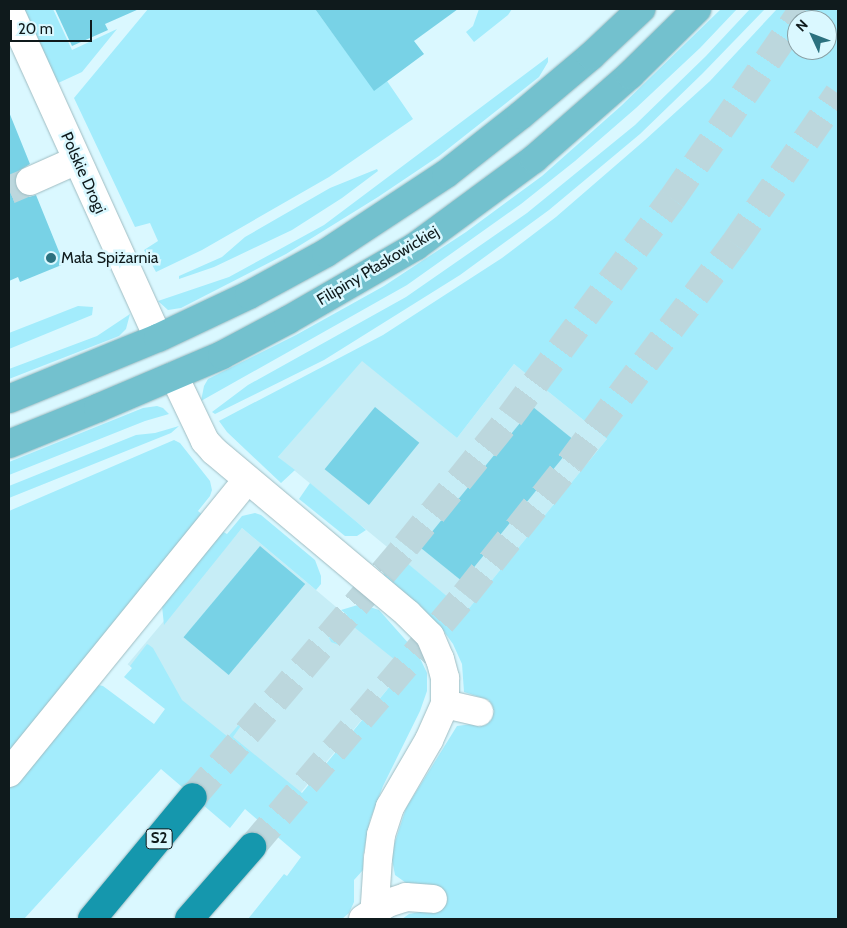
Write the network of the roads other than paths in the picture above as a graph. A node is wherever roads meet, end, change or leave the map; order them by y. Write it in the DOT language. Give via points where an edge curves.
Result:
graph roads {
  1 [pos="9,9"];
  2 [pos="641,9"];
  3 [pos="697,9"];
  4 [pos="77,160"];
  5 [pos="30,181"];
  6 [pos="158,338"];
  7 [pos="174,376"];
  8 [pos="9,399"];
  9 [pos="9,444"];
  10 [pos="247,480"];
  11 [pos="445,704"];
  12 [pos="479,712"];
  13 [pos="9,772"];
  14 [pos="194,797"];
  15 [pos="252,847"];
  16 [pos="433,899"];
  17 [pos="371,916"];
  18 [pos="92,919"];
  19 [pos="189,919"];
  1 -- 4 [label="street, Polskie Drogi"];
  2 -- 6 [label="main road" via="591,56 446,174 326,253 249,295"];
  3 -- 7 [label="main road, Filipiny Płaskowickiej" via="630,75 548,147 416,246 257,337"];
  4 -- 5 [label="street"];
  4 -- 6 [label="street, Polskie Drogi"];
  6 -- 8 [label="main road"];
  7 -- 9 [label="main road, Filipiny Płaskowickiej"];
  7 -- 10 [label="street" via="205,440"];
  10 -- 11 [label="street" via="430,636 445,678"];
  10 -- 13 [label="street"];
  11 -- 12 [label="street"];
  11 -- 17 [label="street" via="429,740 390,807 378,858"];
  14 -- 18 [label="highway, S2"];
  15 -- 19 [label="highway"];
  16 -- 17 [label="street" via="406,897"];
}
